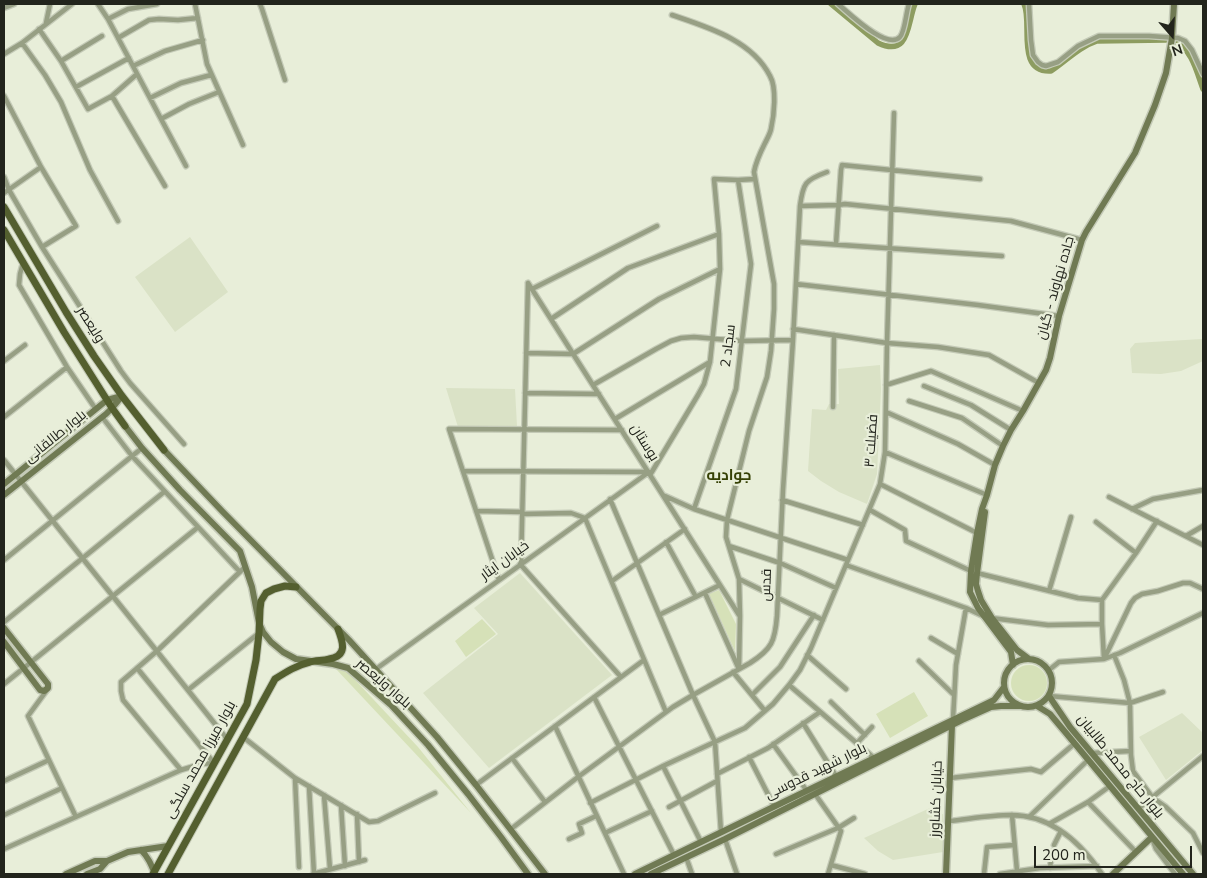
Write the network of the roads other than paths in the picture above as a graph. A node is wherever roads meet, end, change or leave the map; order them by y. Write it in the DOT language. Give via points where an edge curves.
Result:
graph roads {
  1 [pos="14,4"];
  2 [pos="50,4"];
  3 [pos="72,4"];
  4 [pos="98,4"];
  5 [pos="158,4"];
  6 [pos="195,4"];
  7 [pos="260,4"];
  8 [pos="838,4"];
  9 [pos="909,4"];
  10 [pos="1029,4"];
  11 [pos="1174,4"];
  12 [pos="4,8"];
  13 [pos="672,15"];
  14 [pos="198,18"];
  15 [pos="108,19"];
  16 [pos="46,23"];
  17 [pos="39,29"];
  18 [pos="102,36"];
  19 [pos="118,38"];
  20 [pos="1172,38"];
  21 [pos="203,40"];
  22 [pos="22,43"];
  23 [pos="4,54"];
  24 [pos="129,58"];
  25 [pos="61,61"];
  26 [pos="133,66"];
  27 [pos="137,74"];
  28 [pos="1203,74"];
  29 [pos="211,75"];
  30 [pos="285,80"];
  31 [pos="76,87"];
  32 [pos="219,92"];
  33 [pos="4,96"];
  34 [pos="112,96"];
  35 [pos="150,98"];
  36 [pos="894,113"];
  37 [pos="161,118"];
  38 [pos="243,145"];
  39 [pos="186,166"];
  40 [pos="41,167"];
  41 [pos="892,170"];
  42 [pos="827,172"];
  43 [pos="4,177"];
  44 [pos="980,179"];
  45 [pos="738,180"];
  46 [pos="756,181"];
  47 [pos="165,186"];
  48 [pos="9,190"];
  49 [pos="4,194"];
  50 [pos="838,205"];
  51 [pos="800,206"];
  52 [pos="4,207"];
  53 [pos="891,208"];
  54 [pos="118,221"];
  55 [pos="657,226"];
  56 [pos="4,230"];
  57 [pos="719,234"];
  58 [pos="1082,240"];
  59 [pos="798,242"];
  60 [pos="836,244"];
  61 [pos="42,247"];
  62 [pos="890,248"];
  63 [pos="46,254"];
  64 [pos="1002,256"];
  65 [pos="35,261"];
  66 [pos="23,263"];
  67 [pos="720,269"];
  68 [pos="796,284"];
  69 [pos="532,288"];
  70 [pos="888,295"];
  71 [pos="1059,316"];
  72 [pos="551,319"];
  73 [pos="793,329"];
  74 [pos="834,336"];
  75 [pos="712,338"];
  76 [pos="772,340"];
  77 [pos="793,340"];
  78 [pos="741,341"];
  79 [pos="886,343"];
  80 [pos="25,345"];
  81 [pos="526,353"];
  82 [pos="573,354"];
  83 [pos="4,361"];
  84 [pos="710,362"];
  85 [pos="67,367"];
  86 [pos="1039,383"];
  87 [pos="593,385"];
  88 [pos="886,385"];
  89 [pos="924,386"];
  90 [pos="525,393"];
  91 [pos="599,394"];
  92 [pos="122,396"];
  93 [pos="107,400"];
  94 [pos="909,401"];
  95 [pos="98,407"];
  96 [pos="832,407"];
  97 [pos="112,408"];
  98 [pos="1023,411"];
  99 [pos="886,412"];
  100 [pos="104,415"];
  101 [pos="4,417"];
  102 [pos="615,419"];
  103 [pos="124,426"];
  104 [pos="524,430"];
  105 [pos="622,430"];
  106 [pos="1011,430"];
  107 [pos="184,444"];
  108 [pos="1003,446"];
  109 [pos="142,448"];
  110 [pos="164,450"];
  111 [pos="885,452"];
  112 [pos="132,456"];
  113 [pos="4,460"];
  114 [pos="995,465"];
  115 [pos="463,471"];
  116 [pos="523,472"];
  117 [pos="650,473"];
  118 [pos="15,475"];
  119 [pos="21,482"];
  120 [pos="4,484"];
  121 [pos="880,484"];
  122 [pos="1203,490"];
  123 [pos="164,492"];
  124 [pos="4,496"];
  125 [pos="664,496"];
  126 [pos="987,496"];
  127 [pos="1109,497"];
  128 [pos="610,499"];
  129 [pos="782,500"];
  130 [pos="694,509"];
  131 [pos="1132,509"];
  132 [pos="870,510"];
  133 [pos="476,511"];
  134 [pos="522,513"];
  135 [pos="1071,517"];
  136 [pos="585,518"];
  137 [pos="727,520"];
  138 [pos="52,521"];
  139 [pos="1096,522"];
  140 [pos="1157,522"];
  141 [pos="863,525"];
  142 [pos="1203,526"];
  143 [pos="197,528"];
  144 [pos="685,529"];
  145 [pos="977,533"];
  146 [pos="1186,536"];
  147 [pos="781,538"];
  148 [pos="666,542"];
  149 [pos="1203,545"];
  150 [pos="728,546"];
  151 [pos="1136,553"];
  152 [pos="82,558"];
  153 [pos="4,560"];
  154 [pos="848,560"];
  155 [pos="637,563"];
  156 [pos="780,563"];
  157 [pos="521,564"];
  158 [pos="846,565"];
  159 [pos="245,567"];
  160 [pos="240,572"];
  161 [pos="974,572"];
  162 [pos="739,579"];
  163 [pos="498,580"];
  164 [pos="612,581"];
  165 [pos="720,584"];
  166 [pos="296,587"];
  167 [pos="836,588"];
  168 [pos="1203,588"];
  169 [pos="1049,591"];
  170 [pos="705,593"];
  171 [pos="112,596"];
  172 [pos="696,597"];
  173 [pos="778,599"];
  174 [pos="1102,600"];
  175 [pos="966,608"];
  176 [pos="1203,613"];
  177 [pos="659,615"];
  178 [pos="814,615"];
  179 [pos="740,616"];
  180 [pos="989,618"];
  181 [pos="823,620"];
  182 [pos="4,622"];
  183 [pos="259,623"];
  184 [pos="1102,624"];
  185 [pos="4,628"];
  186 [pos="338,629"];
  187 [pos="259,633"];
  188 [pos="931,638"];
  189 [pos="4,642"];
  190 [pos="156,651"];
  191 [pos="958,654"];
  192 [pos="1114,655"];
  193 [pos="807,656"];
  194 [pos="1029,659"];
  195 [pos="1104,659"];
  196 [pos="644,660"];
  197 [pos="311,661"];
  198 [pos="919,661"];
  199 [pos="31,662"];
  200 [pos="1013,665"];
  201 [pos="24,668"];
  202 [pos="137,668"];
  203 [pos="376,668"];
  204 [pos="739,669"];
  205 [pos="1049,670"];
  206 [pos="733,672"];
  207 [pos="621,677"];
  208 [pos="4,684"];
  209 [pos="789,685"];
  210 [pos="1004,687"];
  211 [pos="48,688"];
  212 [pos="846,689"];
  213 [pos="188,690"];
  214 [pos="1163,692"];
  215 [pos="693,695"];
  216 [pos="752,695"];
  217 [pos="954,695"];
  218 [pos="1049,696"];
  219 [pos="594,697"];
  220 [pos="831,702"];
  221 [pos="1130,703"];
  222 [pos="1020,706"];
  223 [pos="1037,706"];
  224 [pos="765,711"];
  225 [pos="666,712"];
  226 [pos="820,712"];
  227 [pos="953,722"];
  228 [pos="803,723"];
  229 [pos="554,726"];
  230 [pos="872,727"];
  231 [pos="865,735"];
  232 [pos="244,737"];
  233 [pos="438,737"];
  234 [pos="227,739"];
  235 [pos="715,742"];
  236 [pos="857,743"];
  237 [pos="773,744"];
  238 [pos="1074,744"];
  239 [pos="428,745"];
  240 [pos="619,747"];
  241 [pos="1131,751"];
  242 [pos="1092,753"];
  243 [pos="1203,756"];
  244 [pos="749,757"];
  245 [pos="512,758"];
  246 [pos="874,758"];
  247 [pos="49,760"];
  248 [pos="1088,760"];
  249 [pos="214,763"];
  250 [pos="663,766"];
  251 [pos="181,770"];
  252 [pos="717,774"];
  253 [pos="836,776"];
  254 [pos="578,777"];
  255 [pos="295,778"];
  256 [pos="950,778"];
  257 [pos="636,780"];
  258 [pos="4,781"];
  259 [pos="717,781"];
  260 [pos="476,785"];
  261 [pos="309,786"];
  262 [pos="1110,786"];
  263 [pos="62,788"];
  264 [pos="807,791"];
  265 [pos="435,792"];
  266 [pos="815,794"];
  267 [pos="324,795"];
  268 [pos="1153,798"];
  269 [pos="681,801"];
  270 [pos="545,802"];
  271 [pos="1088,802"];
  272 [pos="590,803"];
  273 [pos="341,805"];
  274 [pos="774,806"];
  275 [pos="669,807"];
  276 [pos="1138,809"];
  277 [pos="652,811"];
  278 [pos="357,814"];
  279 [pos="4,815"];
  280 [pos="1012,815"];
  281 [pos="596,816"];
  282 [pos="76,817"];
  283 [pos="1029,817"];
  284 [pos="854,818"];
  285 [pos="949,821"];
  286 [pos="1048,824"];
  287 [pos="838,828"];
  288 [pos="511,829"];
  289 [pos="1061,830"];
  290 [pos="721,832"];
  291 [pos="605,833"];
  292 [pos="1152,837"];
  293 [pos="569,839"];
  294 [pos="725,839"];
  295 [pos="701,842"];
  296 [pos="1014,845"];
  297 [pos="1054,845"];
  298 [pos="168,846"];
  299 [pos="4,849"];
  300 [pos="140,850"];
  301 [pos="1052,852"];
  302 [pos="1136,852"];
  303 [pos="1203,853"];
  304 [pos="776,854"];
  305 [pos="674,855"];
  306 [pos="686,857"];
  307 [pos="365,860"];
  308 [pos="107,862"];
  309 [pos="360,862"];
  310 [pos="831,865"];
  311 [pos="345,866"];
  312 [pos="1097,866"];
  313 [pos="299,867"];
  314 [pos="1050,868"];
  315 [pos="330,869"];
  316 [pos="1017,871"];
  317 [pos="154,873"];
  318 [pos="66,874"];
  319 [pos="87,874"];
  320 [pos="168,874"];
  321 [pos="313,874"];
  322 [pos="528,874"];
  323 [pos="545,874"];
  324 [pos="624,874"];
  325 [pos="635,874"];
  326 [pos="651,874"];
  327 [pos="692,874"];
  328 [pos="737,874"];
  329 [pos="828,874"];
  330 [pos="865,874"];
  331 [pos="946,874"];
  332 [pos="984,874"];
  333 [pos="1000,874"];
  334 [pos="1102,874"];
  335 [pos="1113,874"];
  336 [pos="1175,874"];
  337 [pos="1183,874"];
  338 [pos="1193,874"];
  1 -- 12 [label="street"];
  2 -- 16 [label="street"];
  3 -- 16 [label="street"];
  4 -- 15 [label="street"];
  5 -- 15 [label="street" via="128,9"];
  6 -- 14 [label="street"];
  7 -- 30 [label="street"];
  8 -- 9 [label="street" via="879,36 892,41 901,37"];
  10 -- 20 [label="street" via="1033,55 1046,66 1099,36"];
  11 -- 20 [label="main road, جاده نهاوند - گیان"];
  13 -- 46 [label="street" via="729,36 763,64 772,78 771,131 756,162"];
  14 -- 19 [label="street" via="149,20"];
  14 -- 21 [label="street"];
  15 -- 19 [label="street"];
  16 -- 17 [label="street"];
  17 -- 22 [label="street"];
  17 -- 25 [label="street"];
  18 -- 25 [label="street"];
  19 -- 24 [label="street"];
  20 -- 28 [label="street" via="1189,45"];
  20 -- 58 [label="main road, جاده نهاوند - گیان" via="1166,73 1135,152"];
  21 -- 26 [label="street" via="165,51"];
  21 -- 29 [label="street"];
  22 -- 23 [label="street"];
  22 -- 54 [label="street" via="61,102 90,170"];
  24 -- 26 [label="street"];
  24 -- 31 [label="street"];
  25 -- 31 [label="street"];
  26 -- 27 [label="street"];
  27 -- 34 [label="street"];
  27 -- 35 [label="street"];
  29 -- 32 [label="street"];
  29 -- 35 [label="street" via="181,83"];
  31 -- 34 [label="street" via="88,109"];
  32 -- 37 [label="street"];
  32 -- 38 [label="street"];
  33 -- 40 [label="street"];
  34 -- 47 [label="street"];
  35 -- 37 [label="street"];
  36 -- 41 [label="street, فضیلت ۳"];
  37 -- 39 [label="street"];
  40 -- 48 [label="street"];
  40 -- 61 [label="street" via="76,226"];
  41 -- 44 [label="street"];
  41 -- 50 [label="street" via="842,166"];
  41 -- 53 [label="street, فضیلت ۳"];
  42 -- 51 [label="street, قدس" via="814,177 802,189"];
  43 -- 48 [label="street"];
  45 -- 46 [label="street"];
  45 -- 57 [label="street" via="714,178"];
  45 -- 78 [label="street, سجاد 2" via="750,264"];
  46 -- 76 [label="street" via="774,284"];
  48 -- 49 [label="street"];
  48 -- 61 [label="street"];
  50 -- 51 [label="street"];
  50 -- 53 [label="street"];
  50 -- 60 [label="street"];
  51 -- 59 [label="street, قدس"];
  52 -- 65 [label="main road, ولیعصر"];
  53 -- 58 [label="street" via="1011,220"];
  53 -- 62 [label="street, فضیلت ۳"];
  55 -- 69 [label="street"];
  56 -- 66 [label="main road, ولیعصر"];
  57 -- 67 [label="street"];
  57 -- 72 [label="street" via="628,268"];
  58 -- 71 [label="main road, جاده نهاوند - گیان"];
  59 -- 60 [label="street"];
  59 -- 68 [label="street, قدس"];
  60 -- 62 [label="street"];
  61 -- 63 [label="street"];
  62 -- 64 [label="street"];
  62 -- 70 [label="street, فضیلت ۳"];
  63 -- 65 [label="street"];
  63 -- 107 [label="street" via="121,371"];
  65 -- 92 [label="main road, ولیعصر"];
  66 -- 85 [label="street" via="19,285"];
  66 -- 93 [label="main road, ولیعصر"];
  67 -- 75 [label="street"];
  67 -- 82 [label="street" via="659,298"];
  68 -- 70 [label="street"];
  68 -- 73 [label="street, قدس"];
  69 -- 72 [label="street, بوستان"];
  69 -- 81 [label="street, بوستان" via="528,283"];
  70 -- 71 [label="street"];
  70 -- 79 [label="street, فضیلت ۳"];
  71 -- 86 [label="main road, جاده نهاوند - گیان" via="1050,358"];
  72 -- 82 [label="street, بوستان"];
  73 -- 74 [label="street"];
  73 -- 77 [label="street, قدس"];
  74 -- 79 [label="street"];
  74 -- 96 [label="street"];
  75 -- 78 [label="street"];
  75 -- 84 [label="street"];
  75 -- 87 [label="street" via="671,341"];
  76 -- 77 [label="street"];
  76 -- 78 [label="street"];
  76 -- 137 [label="street" via="767,377 749,431"];
  77 -- 129 [label="street, قدس"];
  78 -- 130 [label="street, سجاد 2" via="736,388"];
  79 -- 86 [label="street" via="989,355"];
  79 -- 88 [label="street, فضیلت ۳"];
  80 -- 83 [label="street"];
  81 -- 82 [label="street"];
  81 -- 90 [label="street"];
  82 -- 87 [label="street, بوستان"];
  84 -- 102 [label="street"];
  84 -- 117 [label="street" via="704,384"];
  85 -- 95 [label="street"];
  85 -- 101 [label="street"];
  86 -- 98 [label="main road, جاده نهاوند - گیان"];
  87 -- 91 [label="street, بوستان"];
  88 -- 98 [label="street" via="931,371"];
  88 -- 99 [label="street, فضیلت ۳"];
  89 -- 106 [label="street" via="971,405"];
  90 -- 91 [label="street"];
  90 -- 104 [label="street"];
  91 -- 102 [label="street, بوستان"];
  92 -- 93 [label="main road"];
  92 -- 97 [label="main road, بلوار طالقانی"];
  92 -- 110 [label="main road, ولیعصر"];
  93 -- 95 [label="main road, بلوار طالقانی"];
  93 -- 97 [label="main road, ولیعصر"];
  94 -- 108 [label="street" via="962,418"];
  95 -- 100 [label="main road"];
  95 -- 118 [label="main road, بلوار طالقانی"];
  97 -- 100 [label="main road, بلوار طالقانی"];
  97 -- 103 [label="main road, ولیعصر"];
  98 -- 106 [label="main road, جاده نهاوند - گیان"];
  99 -- 111 [label="street, فضیلت ۳"];
  99 -- 114 [label="street" via="958,444"];
  100 -- 112 [label="street"];
  100 -- 119 [label="main road, بلوار طالقانی"];
  102 -- 105 [label="street, بوستان"];
  103 -- 109 [label="main road, بلوار ولیعصر"];
  104 -- 105 [label="street"];
  104 -- 115 [label="street" via="450,429"];
  104 -- 116 [label="street"];
  105 -- 117 [label="street, بوستان"];
  106 -- 108 [label="main road, جاده نهاوند - گیان"];
  108 -- 114 [label="main road, جاده نهاوند - گیان"];
  109 -- 112 [label="street"];
  109 -- 159 [label="main road, بلوار ولیعصر" via="240,551"];
  110 -- 166 [label="main road, بلوار ولیعصر"];
  111 -- 121 [label="street, فضیلت ۳"];
  111 -- 126 [label="street"];
  112 -- 123 [label="street"];
  112 -- 138 [label="street"];
  113 -- 118 [label="street"];
  114 -- 126 [label="main road, جاده نهاوند - گیان"];
  115 -- 116 [label="street"];
  115 -- 133 [label="street"];
  116 -- 117 [label="street"];
  116 -- 134 [label="street"];
  117 -- 125 [label="street, بوستان"];
  117 -- 128 [label="street, خیابان ایثار"];
  118 -- 119 [label="street"];
  118 -- 120 [label="main road, بلوار طالقانی"];
  119 -- 124 [label="main road, بلوار طالقانی"];
  119 -- 138 [label="street"];
  121 -- 132 [label="street, فضیلت ۳"];
  121 -- 145 [label="street"];
  122 -- 131 [label="street" via="1153,499"];
  123 -- 143 [label="street"];
  123 -- 152 [label="street"];
  125 -- 130 [label="street"];
  125 -- 144 [label="street, بوستان"];
  126 -- 145 [label="main road, جاده نهاوند - گیان"];
  126 -- 161 [label="main road, جاده نهاوند - گیان"];
  127 -- 131 [label="street"];
  128 -- 136 [label="street, خیابان ایثار"];
  128 -- 155 [label="street"];
  129 -- 141 [label="street"];
  129 -- 147 [label="street, قدس"];
  130 -- 137 [label="street"];
  131 -- 140 [label="street"];
  132 -- 141 [label="street, فضیلت ۳"];
  132 -- 161 [label="street" via="905,530 906,541"];
  133 -- 134 [label="street"];
  133 -- 163 [label="street"];
  134 -- 136 [label="street" via="571,513"];
  134 -- 157 [label="street"];
  135 -- 169 [label="street"];
  136 -- 157 [label="street, خیابان ایثار"];
  136 -- 164 [label="street"];
  137 -- 147 [label="street"];
  137 -- 150 [label="street"];
  138 -- 152 [label="street"];
  138 -- 153 [label="street"];
  139 -- 151 [label="street"];
  140 -- 146 [label="street"];
  140 -- 151 [label="street"];
  141 -- 154 [label="street, فضیلت ۳"];
  142 -- 146 [label="street"];
  143 -- 160 [label="street"];
  143 -- 171 [label="street"];
  144 -- 148 [label="street"];
  144 -- 165 [label="street, بوستان"];
  145 -- 161 [label="main road, جاده نهاوند - گیان"];
  146 -- 149 [label="street"];
  147 -- 154 [label="street"];
  147 -- 156 [label="street, قدس"];
  148 -- 155 [label="street"];
  148 -- 172 [label="street"];
  150 -- 156 [label="street"];
  150 -- 162 [label="street"];
  151 -- 174 [label="street"];
  152 -- 171 [label="street"];
  152 -- 182 [label="street"];
  154 -- 158 [label="street, فضیلت ۳"];
  155 -- 164 [label="street"];
  155 -- 177 [label="street"];
  156 -- 167 [label="street"];
  156 -- 173 [label="street, قدس"];
  157 -- 163 [label="street, خیابان ایثار"];
  157 -- 207 [label="street"];
  158 -- 167 [label="street, فضیلت ۳"];
  158 -- 175 [label="street"];
  159 -- 160 [label="street"];
  159 -- 183 [label="main road, بلوار ولیعصر"];
  160 -- 190 [label="street"];
  161 -- 169 [label="street"];
  161 -- 180 [label="main road, جاده نهاوند - گیان" via="970,592 974,602"];
  162 -- 173 [label="street"];
  162 -- 179 [label="street"];
  163 -- 203 [label="street, خیابان ایثار"];
  164 -- 196 [label="street"];
  165 -- 170 [label="street"];
  165 -- 179 [label="street, بوستان"];
  166 -- 183 [label="main road" via="280,587 266,594"];
  166 -- 186 [label="main road, بلوار ولیعصر"];
  167 -- 181 [label="street, فضیلت ۳"];
  168 -- 195 [label="street" via="1183,583 1135,598"];
  169 -- 174 [label="street"];
  170 -- 172 [label="street"];
  170 -- 204 [label="street"];
  171 -- 190 [label="street"];
  171 -- 199 [label="street"];
  172 -- 177 [label="street"];
  173 -- 178 [label="street"];
  173 -- 204 [label="street, قدس" via="773,642 758,658"];
  174 -- 184 [label="street"];
  175 -- 180 [label="street"];
  175 -- 191 [label="street"];
  176 -- 192 [label="street"];
  177 -- 215 [label="street"];
  178 -- 181 [label="street"];
  178 -- 216 [label="street" via="780,666"];
  179 -- 204 [label="street"];
  180 -- 184 [label="street" via="1048,625"];
  180 -- 194 [label="main road, جاده نهاوند - گیان"];
  180 -- 200 [label="main road, جاده نهاوند - گیان" via="1011,652"];
  181 -- 193 [label="street, فضیلت ۳"];
  183 -- 187 [label="main road, بلوار میرزا محمد سلگی"];
  183 -- 197 [label="main road, بلوار ولیعصر" via="277,648 296,659"];
  184 -- 195 [label="street"];
  185 -- 199 [label="main road"];
  186 -- 197 [label="main road" via="343,647 341,654 329,660"];
  186 -- 203 [label="main road, بلوار ولیعصر"];
  187 -- 213 [label="street"];
  187 -- 234 [label="main road, بلوار میرزا محمد سلگی" via="247,704"];
  188 -- 191 [label="street"];
  189 -- 201 [label="main road"];
  190 -- 202 [label="street"];
  190 -- 213 [label="street"];
  191 -- 217 [label="street"];
  192 -- 195 [label="street"];
  192 -- 221 [label="street"];
  193 -- 209 [label="street, فضیلت ۳"];
  193 -- 212 [label="street"];
  194 -- 200 [label="main road"];
  194 -- 205 [label="main road" via="1039,661"];
  195 -- 205 [label="street" via="1059,662"];
  196 -- 207 [label="street"];
  196 -- 225 [label="street"];
  197 -- 232 [label="main road, بلوار میرزا محمد سلگی" via="275,679"];
  197 -- 239 [label="main road, بلوار ولیعصر" via="348,668"];
  198 -- 217 [label="street"];
  199 -- 201 [label="street"];
  199 -- 211 [label="main road"];
  200 -- 210 [label="main road" via="1006,674"];
  201 -- 208 [label="street"];
  201 -- 211 [label="main road" via="40,690"];
  202 -- 249 [label="street"];
  202 -- 251 [label="street" via="121,682 123,700"];
  203 -- 233 [label="main road, بلوار ولیعصر"];
  204 -- 206 [label="street, قدس"];
  205 -- 218 [label="main road" via="1053,683"];
  206 -- 215 [label="street, قدس"];
  206 -- 216 [label="street"];
  207 -- 219 [label="street"];
  209 -- 224 [label="street, فضیلت ۳"];
  209 -- 226 [label="street"];
  210 -- 222 [label="main road" via="1012,702"];
  210 -- 227 [label="main road, بلوار شهید قدوسی" via="994,700"];
  211 -- 247 [label="street" via="28,716"];
  213 -- 234 [label="street"];
  214 -- 221 [label="street"];
  215 -- 225 [label="street, قدس"];
  215 -- 235 [label="street"];
  216 -- 224 [label="street"];
  217 -- 227 [label="street"];
  218 -- 221 [label="street"];
  218 -- 223 [label="main road"];
  218 -- 242 [label="main road, بلوار حاج محمد طالبیان"];
  219 -- 229 [label="street"];
  219 -- 240 [label="street"];
  220 -- 231 [label="street"];
  221 -- 241 [label="street"];
  222 -- 223 [label="main road"];
  222 -- 227 [label="main road, بلوار شهید قدوسی" via="991,707"];
  223 -- 238 [label="main road, بلوار حاج محمد طالبیان" via="1050,714"];
  224 -- 235 [label="street, فضیلت ۳" via="745,728"];
  225 -- 240 [label="street, قدس"];
  226 -- 228 [label="street"];
  226 -- 236 [label="street"];
  227 -- 246 [label="main road, بلوار شهید قدوسی"];
  227 -- 256 [label="main road, خیابان کشاورز"];
  227 -- 266 [label="main road, بلوار شهید قدوسی"];
  228 -- 237 [label="street"];
  228 -- 253 [label="street"];
  229 -- 245 [label="street"];
  229 -- 254 [label="street"];
  230 -- 231 [label="street"];
  231 -- 236 [label="street"];
  232 -- 255 [label="street"];
  232 -- 320 [label="main road, بلوار میرزا محمد سلگی"];
  233 -- 239 [label="main road"];
  233 -- 260 [label="main road, بلوار ولیعصر"];
  234 -- 249 [label="main road, بلوار میرزا محمد سلگی"];
  235 -- 250 [label="street, فضیلت ۳"];
  235 -- 252 [label="street"];
  236 -- 246 [label="street"];
  237 -- 244 [label="street"];
  237 -- 264 [label="street"];
  238 -- 248 [label="main road, بلوار حاج محمد طالبیان"];
  238 -- 256 [label="street" via="1041,772 1031,769"];
  239 -- 322 [label="main road, بلوار ولیعصر"];
  240 -- 254 [label="street, قدس"];
  240 -- 257 [label="street"];
  241 -- 242 [label="street"];
  241 -- 268 [label="street" via="1133,771"];
  242 -- 276 [label="main road, بلوار حاج محمد طالبیان"];
  243 -- 268 [label="street"];
  244 -- 252 [label="street"];
  244 -- 274 [label="street"];
  245 -- 260 [label="street"];
  245 -- 270 [label="street"];
  246 -- 253 [label="main road, بلوار شهید قدوسی"];
  247 -- 258 [label="street"];
  247 -- 263 [label="street"];
  248 -- 262 [label="main road, بلوار حاج محمد طالبیان"];
  248 -- 283 [label="street"];
  249 -- 251 [label="street"];
  249 -- 298 [label="main road, بلوار میرزا محمد سلگی"];
  250 -- 257 [label="street, فضیلت ۳"];
  250 -- 269 [label="street"];
  251 -- 282 [label="street"];
  252 -- 259 [label="street"];
  253 -- 264 [label="main road, بلوار شهید قدوسی"];
  254 -- 270 [label="street, قدس"];
  254 -- 272 [label="street"];
  255 -- 261 [label="street"];
  255 -- 313 [label="street"];
  256 -- 285 [label="main road, خیابان کشاورز"];
  257 -- 272 [label="street, فضیلت ۳"];
  257 -- 277 [label="street"];
  259 -- 269 [label="street"];
  259 -- 290 [label="street"];
  260 -- 288 [label="main road, بلوار ولیعصر"];
  261 -- 267 [label="street"];
  261 -- 321 [label="street"];
  262 -- 271 [label="street"];
  262 -- 292 [label="main road, بلوار حاج محمد طالبیان"];
  263 -- 279 [label="street"];
  263 -- 282 [label="street"];
  264 -- 274 [label="main road, بلوار شهید قدوسی"];
  265 -- 278 [label="street" via="378,821 369,822"];
  266 -- 287 [label="street"];
  266 -- 294 [label="main road, بلوار شهید قدوسی"];
  267 -- 273 [label="street"];
  267 -- 315 [label="street"];
  268 -- 276 [label="street"];
  268 -- 303 [label="street" via="1192,833"];
  269 -- 275 [label="street"];
  269 -- 295 [label="street"];
  270 -- 288 [label="street, قدس"];
  271 -- 286 [label="street"];
  271 -- 302 [label="street"];
  272 -- 281 [label="street"];
  273 -- 278 [label="street"];
  273 -- 311 [label="street"];
  274 -- 290 [label="main road, بلوار شهید قدوسی"];
  276 -- 338 [label="main road, بلوار حاج محمد طالبیان"];
  277 -- 291 [label="street"];
  277 -- 305 [label="street"];
  278 -- 309 [label="street"];
  280 -- 283 [label="street"];
  280 -- 285 [label="street"];
  280 -- 296 [label="street"];
  281 -- 291 [label="street"];
  281 -- 293 [label="street" via="579,824 582,833"];
  282 -- 299 [label="street"];
  283 -- 286 [label="street"];
  284 -- 287 [label="street"];
  285 -- 331 [label="main road, خیابان کشاورز"];
  286 -- 289 [label="street"];
  287 -- 304 [label="street"];
  287 -- 310 [label="street" via="840,831"];
  288 -- 323 [label="main road, بلوار ولیعصر"];
  289 -- 297 [label="street"];
  289 -- 312 [label="street"];
  290 -- 295 [label="main road, بلوار شهید قدوسی"];
  291 -- 324 [label="street"];
  292 -- 302 [label="main road"];
  292 -- 336 [label="street" via="1156,849"];
  292 -- 337 [label="main road, بلوار حاج محمد طالبیان"];
  294 -- 306 [label="main road, بلوار شهید قدوسی"];
  294 -- 328 [label="street"];
  295 -- 305 [label="main road, بلوار شهید قدوسی"];
  296 -- 316 [label="street"];
  296 -- 332 [label="street" via="987,847"];
  298 -- 300 [label="main road"];
  298 -- 317 [label="main road, بلوار میرزا محمد سلگی"];
  300 -- 308 [label="main road"];
  300 -- 317 [label="main road" via="147,856"];
  301 -- 314 [label="street"];
  302 -- 335 [label="main road"];
  305 -- 325 [label="main road, بلوار شهید قدوسی"];
  306 -- 326 [label="main road, بلوار شهید قدوسی"];
  306 -- 327 [label="street"];
  307 -- 309 [label="street"];
  308 -- 318 [label="main road" via="95,861"];
  308 -- 319 [label="main road"];
  309 -- 311 [label="street"];
  310 -- 329 [label="street"];
  310 -- 330 [label="street"];
  311 -- 315 [label="street"];
  312 -- 314 [label="street"];
  312 -- 334 [label="street"];
  314 -- 316 [label="street"];
  315 -- 321 [label="street"];
  316 -- 333 [label="street"];
}
